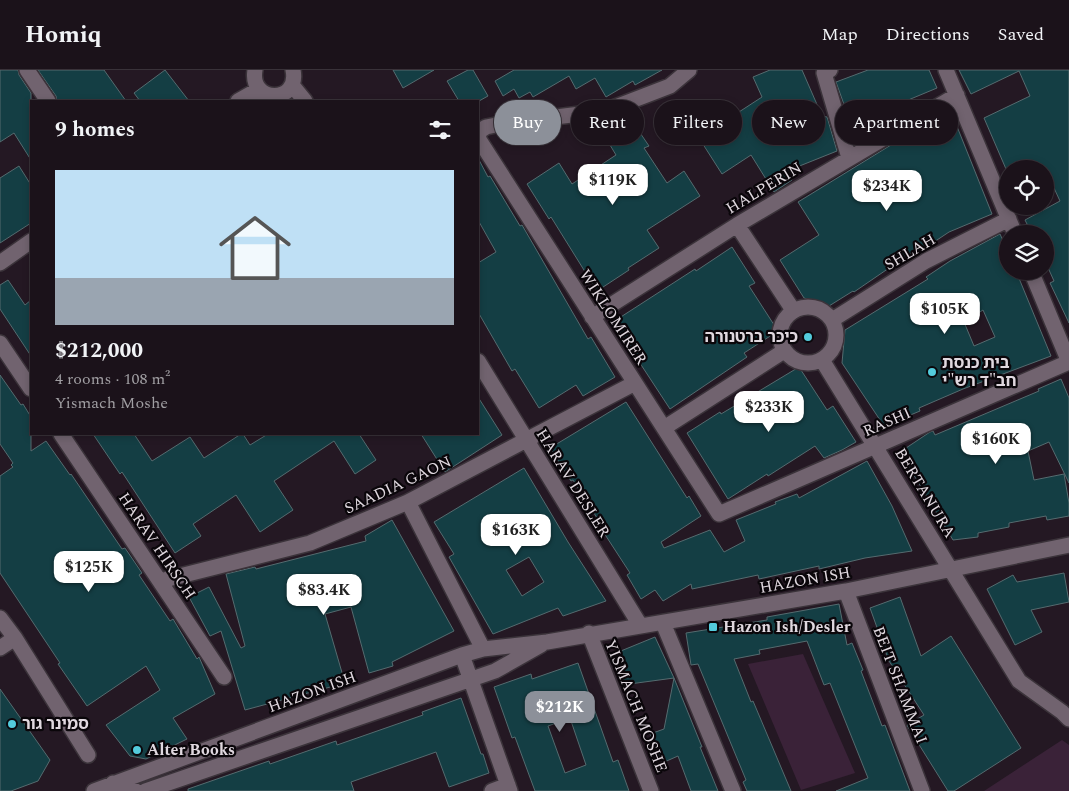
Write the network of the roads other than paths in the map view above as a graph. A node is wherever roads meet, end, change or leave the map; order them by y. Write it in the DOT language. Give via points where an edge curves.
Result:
graph roads {
  1 [pos="27,70"];
  2 [pos="255,70"];
  3 [pos="689,70"];
  4 [pos="946,70"];
  5 [pos="827,71"];
  6 [pos="292,77"];
  7 [pos="259,89"];
  8 [pos="957,95"];
  9 [pos="47,100"];
  10 [pos="240,100"];
  11 [pos="304,100"];
  12 [pos="479,134"];
  13 [pos="479,140"];
  14 [pos="849,158"];
  15 [pos="1009,219"];
  16 [pos="737,225"];
  17 [pos="1011,225"];
  18 [pos="30,242"];
  19 [pos="0,263"];
  20 [pos="1035,280"];
  21 [pos="794,310"];
  22 [pos="592,317"];
  23 [pos="832,320"];
  24 [pos="0,343"];
  25 [pos="784,351"];
  26 [pos="822,360"];
  27 [pos="479,362"];
  28 [pos="1069,362"];
  29 [pos="635,383"];
  30 [pos="30,388"];
  31 [pos="664,428"];
  32 [pos="62,435"];
  33 [pos="526,440"];
  34 [pos="875,446"];
  35 [pos="408,502"];
  36 [pos="719,514"];
  37 [pos="1069,545"];
  38 [pos="950,569"];
  39 [pos="160,581"];
  40 [pos="846,591"];
  41 [pos="0,618"];
  42 [pos="663,623"];
  43 [pos="640,625"];
  44 [pos="589,633"];
  45 [pos="15,638"];
  46 [pos="547,642"];
  47 [pos="0,648"];
  48 [pos="483,649"];
  49 [pos="462,655"];
  50 [pos="224,677"];
  51 [pos="470,679"];
  52 [pos="1069,720"];
  53 [pos="88,755"];
  54 [pos="113,787"];
  55 [pos="509,788"];
  56 [pos="94,791"];
  57 [pos="136,791"];
  58 [pos="145,791"];
  59 [pos="492,791"];
  60 [pos="651,791"];
  61 [pos="733,791"];
  62 [pos="922,791"];
  1 -- 9 [label="street"];
  2 -- 7 [label="street" via="255,84"];
  3 -- 12 [label="street" via="670,86 605,111 506,122 486,127"];
  4 -- 8 [label="street"];
  5 -- 14 [label="street"];
  6 -- 7 [label="street" via="289,90 277,96"];
  6 -- 11 [label="street"];
  7 -- 10 [label="street"];
  8 -- 14 [label="street, HALPERIN"];
  8 -- 15 [label="street"];
  13 -- 22 [label="street, WIKLOMIRER"];
  14 -- 16 [label="street, HALPERIN"];
  15 -- 17 [label="street"];
  15 -- 23 [label="street, SHLAH" via="926,261"];
  16 -- 21 [label="street"];
  16 -- 22 [label="street, HALPERIN"];
  18 -- 19 [label="street"];
  20 -- 28 [label="street"];
  21 -- 23 [label="street" via="810,307 826,313"];
  21 -- 25 [label="street" via="781,324 779,333"];
  22 -- 29 [label="street, WIKLOMIRER"];
  23 -- 26 [label="street" via="836,337 834,346"];
  24 -- 30 [label="street"];
  25 -- 26 [label="street" via="797,362 806,364"];
  25 -- 31 [label="street"];
  26 -- 34 [label="street, BERTANURA"];
  27 -- 33 [label="street, HARAV DESLER"];
  28 -- 34 [label="street, RASHI"];
  29 -- 31 [label="street, WIKLOMIRER"];
  29 -- 33 [label="street, SAADIA GAON"];
  31 -- 36 [label="street, WIKLOMIRER"];
  32 -- 39 [label="street, HARAV HIRSCH"];
  33 -- 35 [label="street, SAADIA GAON"];
  33 -- 43 [label="street, HARAV DESLER"];
  34 -- 36 [label="street, RASHI"];
  34 -- 38 [label="street, BERTANURA"];
  35 -- 39 [label="street, SAADIA GAON" via="310,543"];
  35 -- 48 [label="street"];
  37 -- 38 [label="street, HAZON ISH"];
  38 -- 40 [label="street, HAZON ISH"];
  38 -- 52 [label="street, BERTANURA" via="1019,681"];
  39 -- 50 [label="street, HARAV HIRSCH"];
  40 -- 42 [label="street, HAZON ISH"];
  40 -- 62 [label="street, BEIT SHAMMAI"];
  41 -- 45 [label="street"];
  42 -- 43 [label="street, HAZON ISH"];
  42 -- 61 [label="street"];
  43 -- 44 [label="street, HAZON ISH"];
  44 -- 46 [label="street, HAZON ISH"];
  44 -- 60 [label="street, YISMACH MOSHE"];
  45 -- 47 [label="street"];
  45 -- 53 [label="street"];
  46 -- 48 [label="street, HAZON ISH"];
  46 -- 51 [label="street, HAZON ISH" via="495,671"];
  48 -- 49 [label="street, HAZON ISH"];
  49 -- 51 [label="street"];
  49 -- 54 [label="street, HAZON ISH"];
  51 -- 55 [label="street"];
  51 -- 58 [label="street, HAZON ISH"];
  54 -- 56 [label="street, HAZON ISH"];
  54 -- 57 [label="street"];
  55 -- 59 [label="street"];
}
